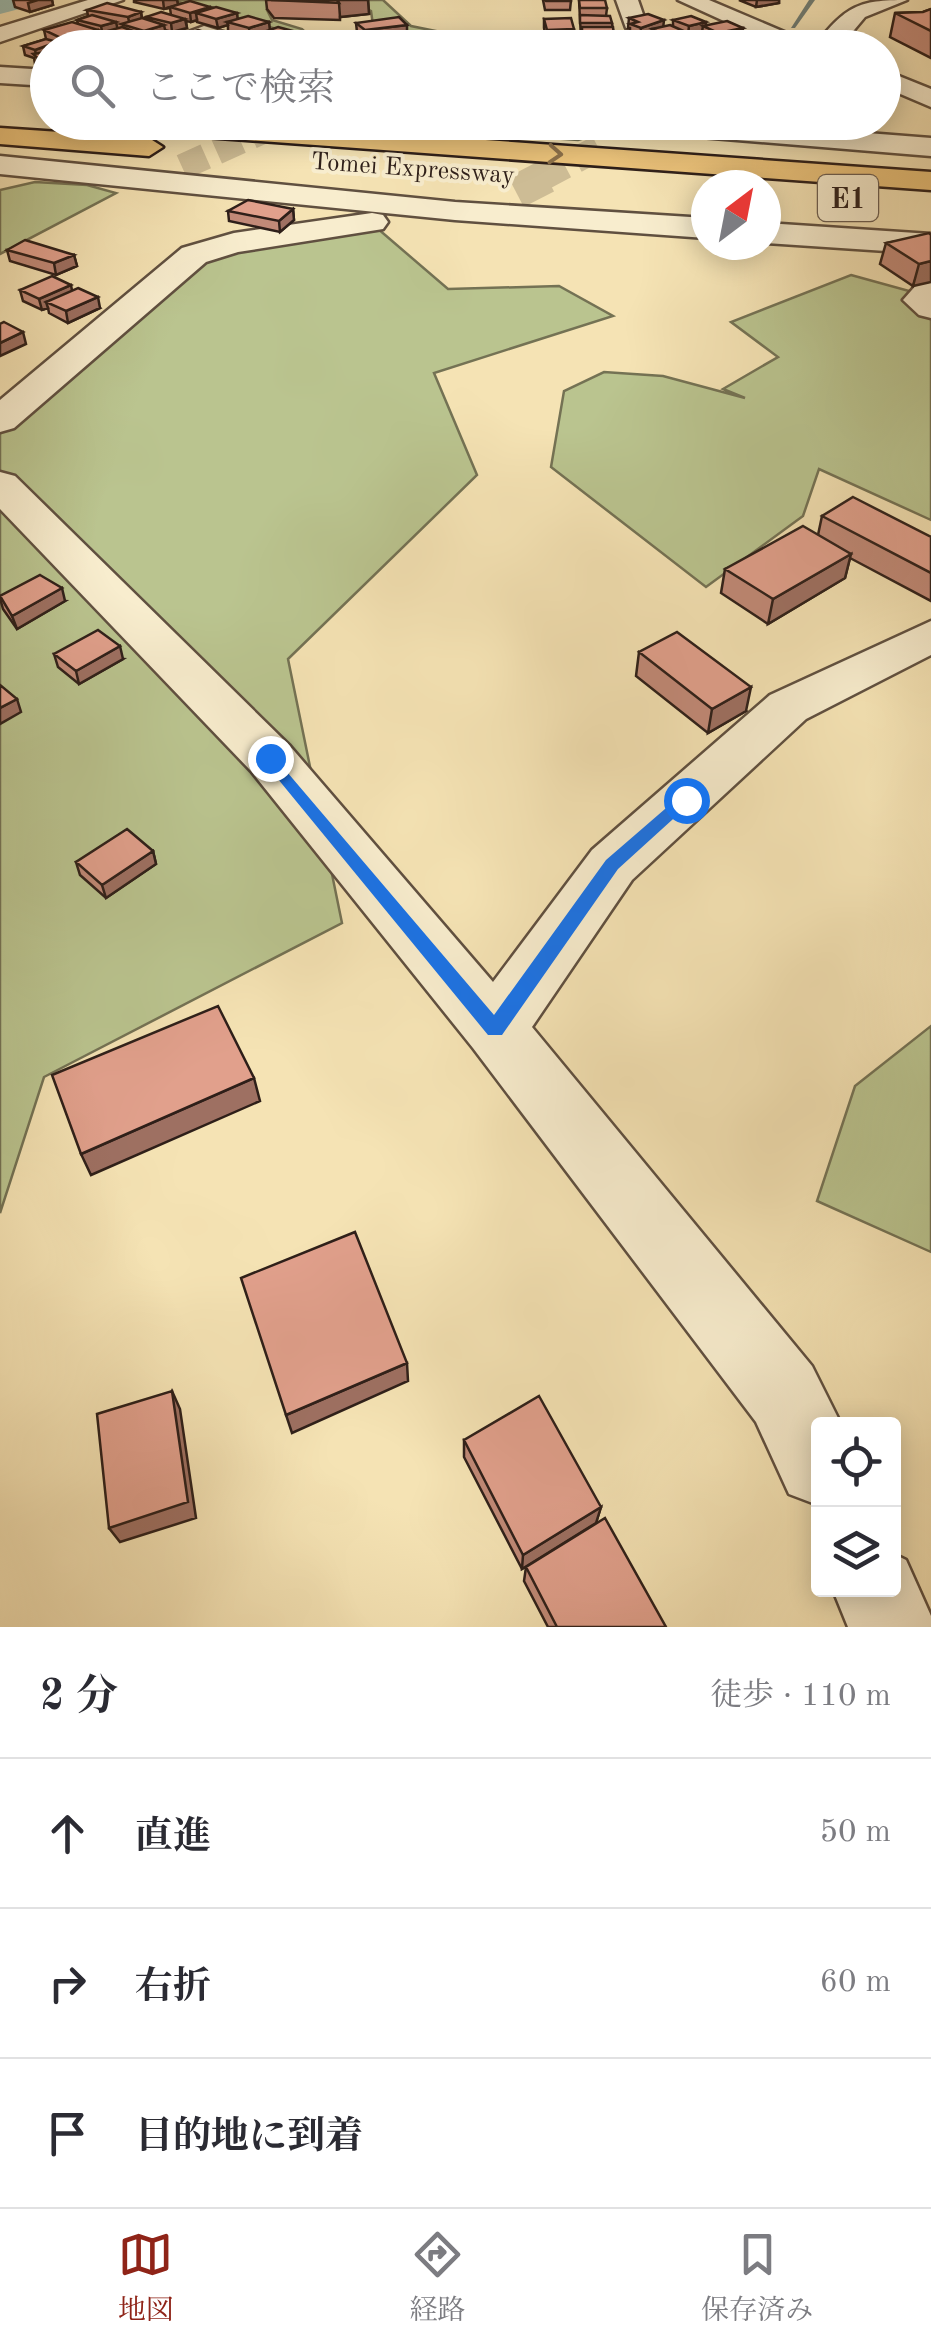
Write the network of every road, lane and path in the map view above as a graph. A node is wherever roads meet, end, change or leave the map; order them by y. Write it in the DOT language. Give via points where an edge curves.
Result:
graph roads {
  1 [pos="112,0"];
  2 [pos="689,0"];
  3 [pos="896,0"];
  4 [pos="762,30"];
  5 [pos="840,30"];
  6 [pos="0,35"];
  7 [pos="0,75"];
  8 [pos="30,77"];
  9 [pos="901,82"];
  10 [pos="926,88"];
  11 [pos="0,115"];
  12 [pos="30,117"];
  13 [pos="0,136"];
  14 [pos="30,138"];
  15 [pos="54,140"];
  16 [pos="364,140"];
  17 [pos="843,140"];
  18 [pos="931,147"];
  19 [pos="0,165"];
  20 [pos="931,180"];
  21 [pos="691,187"];
  22 [pos="516,192"];
  23 [pos="781,193"];
  24 [pos="931,204"];
  25 [pos="455,211"];
  26 [pos="691,227"];
  27 [pos="781,233"];
  28 [pos="931,244"];
  29 [pos="931,289"];
  30 [pos="931,308"];
  31 [pos="0,420"];
  32 [pos="0,485"];
  33 [pos="931,636"];
  34 [pos="495,1029"];
  35 [pos="811,1450"];
  36 [pos="879,1597"];
  37 [pos="892,1627"];
  1 -- 6 [label="street"];
  2 -- 4 [label="street"];
  3 -- 5 [label="street" via="857,12"];
  7 -- 8 [label="street"];
  9 -- 10 [label="street"];
  11 -- 12 [label="highway"];
  13 -- 14 [label="highway, Tomei Expressway"];
  15 -- 21 [label="highway, Tomei Expressway"];
  16 -- 20 [label="highway, Tomei Expressway / E1, one-way"];
  17 -- 18 [label="street"];
  19 -- 25 [label="street" via="169,173"];
  22 -- 25 [label="street"];
  23 -- 24 [label="highway, E1"];
  25 -- 26 [label="street"];
  25 -- 31 [label="street" via="194,255"];
  27 -- 28 [label="street"];
  29 -- 30 [label="street" via="920,300"];
  32 -- 34 [label="street" via="270,758"];
  33 -- 34 [label="street" via="788,707 612,864"];
  34 -- 35 [label="street" via="784,1394"];
  36 -- 37 [label="street"];
}
